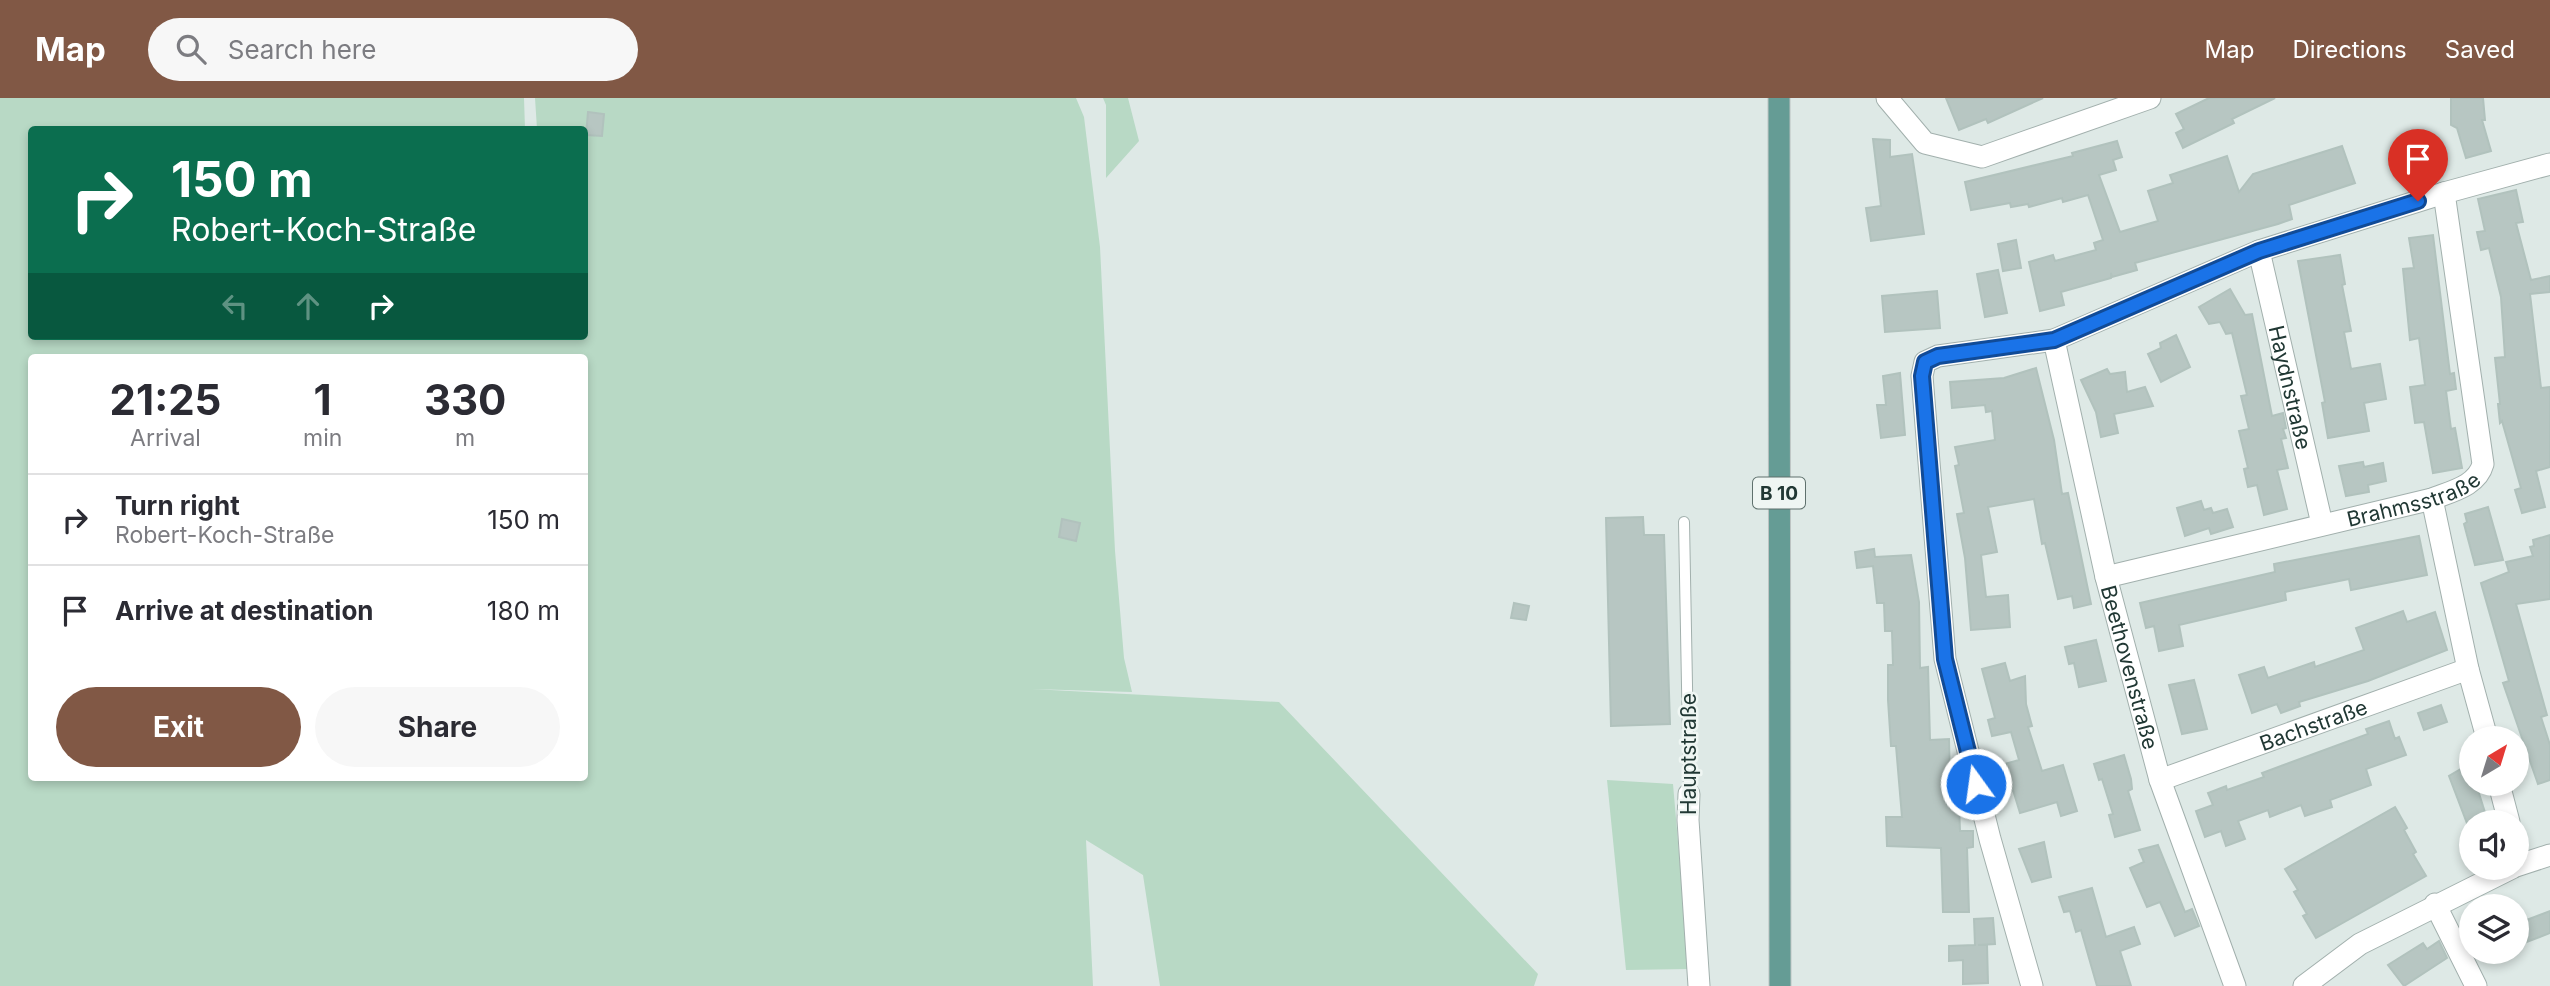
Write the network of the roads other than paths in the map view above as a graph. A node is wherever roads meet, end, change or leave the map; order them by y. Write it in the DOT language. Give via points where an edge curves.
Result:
graph roads {
  1 [pos="1779,98"];
  2 [pos="1887,98"];
  3 [pos="2150,98"];
  4 [pos="2550,164"];
  5 [pos="2444,192"];
  6 [pos="2259,251"];
  7 [pos="2054,340"];
  8 [pos="2432,499"];
  9 [pos="1684,522"];
  10 [pos="2322,524"];
  11 [pos="2106,577"];
  12 [pos="2468,669"];
  13 [pos="2484,726"];
  14 [pos="2160,780"];
  15 [pos="1689,793"];
  16 [pos="2550,855"];
  17 [pos="2529,859"];
  18 [pos="2481,880"];
  19 [pos="2435,904"];
  20 [pos="1699,986"];
  21 [pos="1780,986"];
  22 [pos="2032,986"];
  23 [pos="2235,986"];
  24 [pos="2304,986"];
  25 [pos="2476,986"];
  1 -- 21 [label="main road, B 10"];
  2 -- 3 [label="street" via="1925,144 1982,157"];
  4 -- 5 [label="street"];
  5 -- 6 [label="street"];
  5 -- 8 [label="street, Brahmsstraße" via="2483,464 2480,475 2466,486"];
  6 -- 7 [label="street"];
  6 -- 10 [label="street, Haydnstraße"];
  7 -- 11 [label="street, Beethovenstraße"];
  7 -- 22 [label="street" via="1938,356 1925,362 1922,376 1945,659"];
  8 -- 10 [label="street, Brahmsstraße"];
  8 -- 12 [label="street"];
  9 -- 15 [label="lane, Hauptstraße"];
  10 -- 11 [label="street, Brahmsstraße"];
  11 -- 14 [label="street, Beethovenstraße"];
  12 -- 13 [label="street"];
  12 -- 14 [label="street, Bachstraße"];
  14 -- 23 [label="street, Beethovenstraße"];
  15 -- 20 [label="street, Hauptstraße"];
  16 -- 17 [label="street"];
  18 -- 19 [label="street"];
  19 -- 24 [label="street" via="2360,944"];
  19 -- 25 [label="street"];
}
